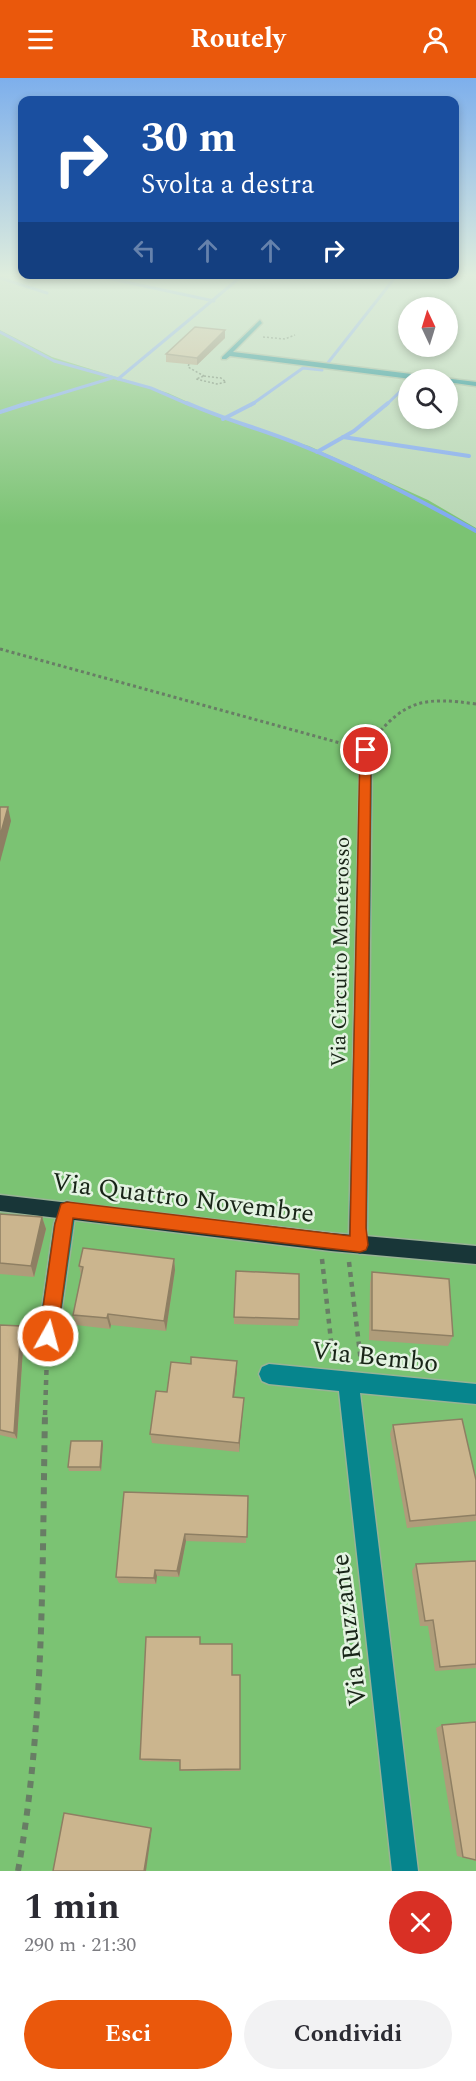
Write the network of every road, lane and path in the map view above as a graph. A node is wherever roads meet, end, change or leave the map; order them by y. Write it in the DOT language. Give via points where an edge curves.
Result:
graph roads {
  1 [pos="251,359"];
  2 [pos="189,364"];
  3 [pos="398,375"];
  4 [pos="204,376"];
  5 [pos="458,382"];
  6 [pos="476,384"];
  7 [pos="0,649"];
  8 [pos="476,704"];
  9 [pos="366,750"];
  10 [pos="0,1203"];
  11 [pos="67,1209"];
  12 [pos="355,1251"];
  13 [pos="323,1254"];
  14 [pos="476,1255"];
  15 [pos="48,1336"];
  16 [pos="269,1374"];
  17 [pos="349,1382"];
  18 [pos="476,1394"];
  19 [pos="18,1871"];
  20 [pos="405,1871"];
  1 -- 3 [label="street"];
  2 -- 4 [label="path"];
  4 -- 4 [label="path" via="221,378 226,382 196,379"];
  5 -- 6 [label="street"];
  7 -- 9 [label="path"];
  8 -- 9 [label="path" via="440,699 413,703 387,720"];
  9 -- 12 [label="street, Via Circuito Monterosso"];
  10 -- 11 [label="main road, Via Quattro Novembre"];
  11 -- 12 [label="main road, Via Quattro Novembre"];
  11 -- 15 [label="street"];
  12 -- 14 [label="main road, Via Quattro Novembre"];
  12 -- 17 [label="path"];
  13 -- 17 [label="path"];
  15 -- 19 [label="path" via="39,1669"];
  16 -- 17 [label="street, Via Bembo"];
  17 -- 18 [label="street, Via Bembo"];
  17 -- 20 [label="street, Via Ruzzante"];
}
